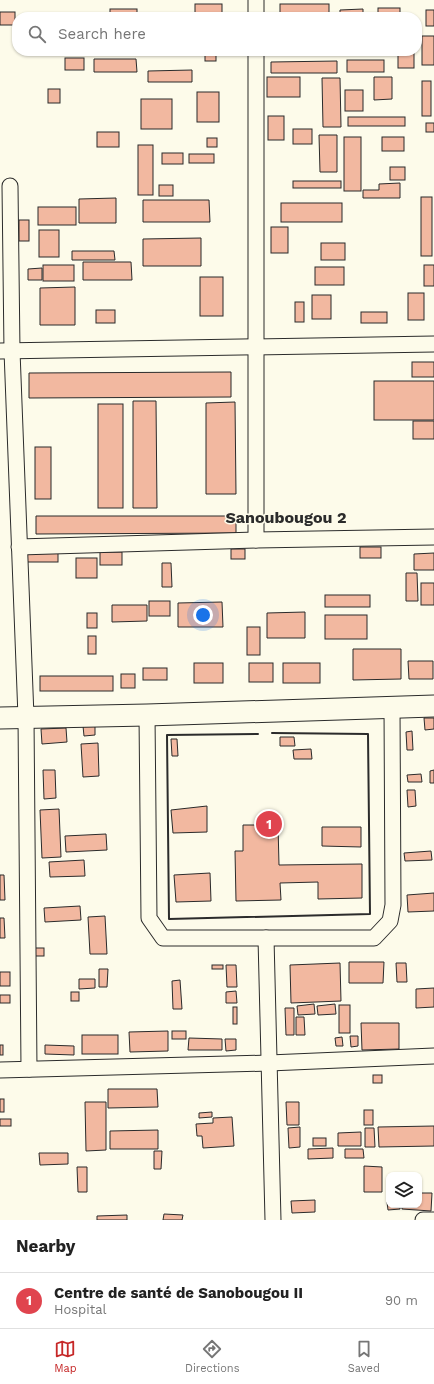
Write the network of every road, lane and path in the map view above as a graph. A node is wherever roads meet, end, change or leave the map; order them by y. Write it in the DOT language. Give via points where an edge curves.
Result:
graph roads {
  1 [pos="256,0"];
  2 [pos="256,12"];
  3 [pos="256,56"];
  4 [pos="10,186"];
  5 [pos="434,344"];
  6 [pos="255,346"];
  7 [pos="6,351"];
  8 [pos="434,537"];
  9 [pos="256,540"];
  10 [pos="19,547"];
  11 [pos="434,706"];
  12 [pos="392,707"];
  13 [pos="147,715"];
  14 [pos="0,718"];
  15 [pos="26,718"];
  16 [pos="266,938"];
  17 [pos="434,1056"];
  18 [pos="269,1063"];
  19 [pos="29,1069"];
  20 [pos="0,1070"];
  21 [pos="273,1220"];
  22 [pos="423,1220"];
  23 [pos="434,1220"];
  1 -- 2 [label="street"];
  3 -- 6 [label="street"];
  4 -- 7 [label="street"];
  5 -- 6 [label="street"];
  6 -- 7 [label="street"];
  6 -- 9 [label="street"];
  7 -- 10 [label="street"];
  8 -- 9 [label="street"];
  9 -- 10 [label="street"];
  10 -- 15 [label="street"];
  11 -- 12 [label="main road"];
  12 -- 13 [label="main road"];
  12 -- 16 [label="street" via="394,905 390,921 374,938"];
  13 -- 15 [label="main road"];
  13 -- 16 [label="street" via="149,918 163,938"];
  14 -- 15 [label="main road"];
  15 -- 19 [label="street"];
  16 -- 18 [label="street"];
  17 -- 18 [label="street"];
  18 -- 19 [label="street"];
  18 -- 21 [label="street"];
  19 -- 20 [label="street"];
  22 -- 23 [label="street"];
}
